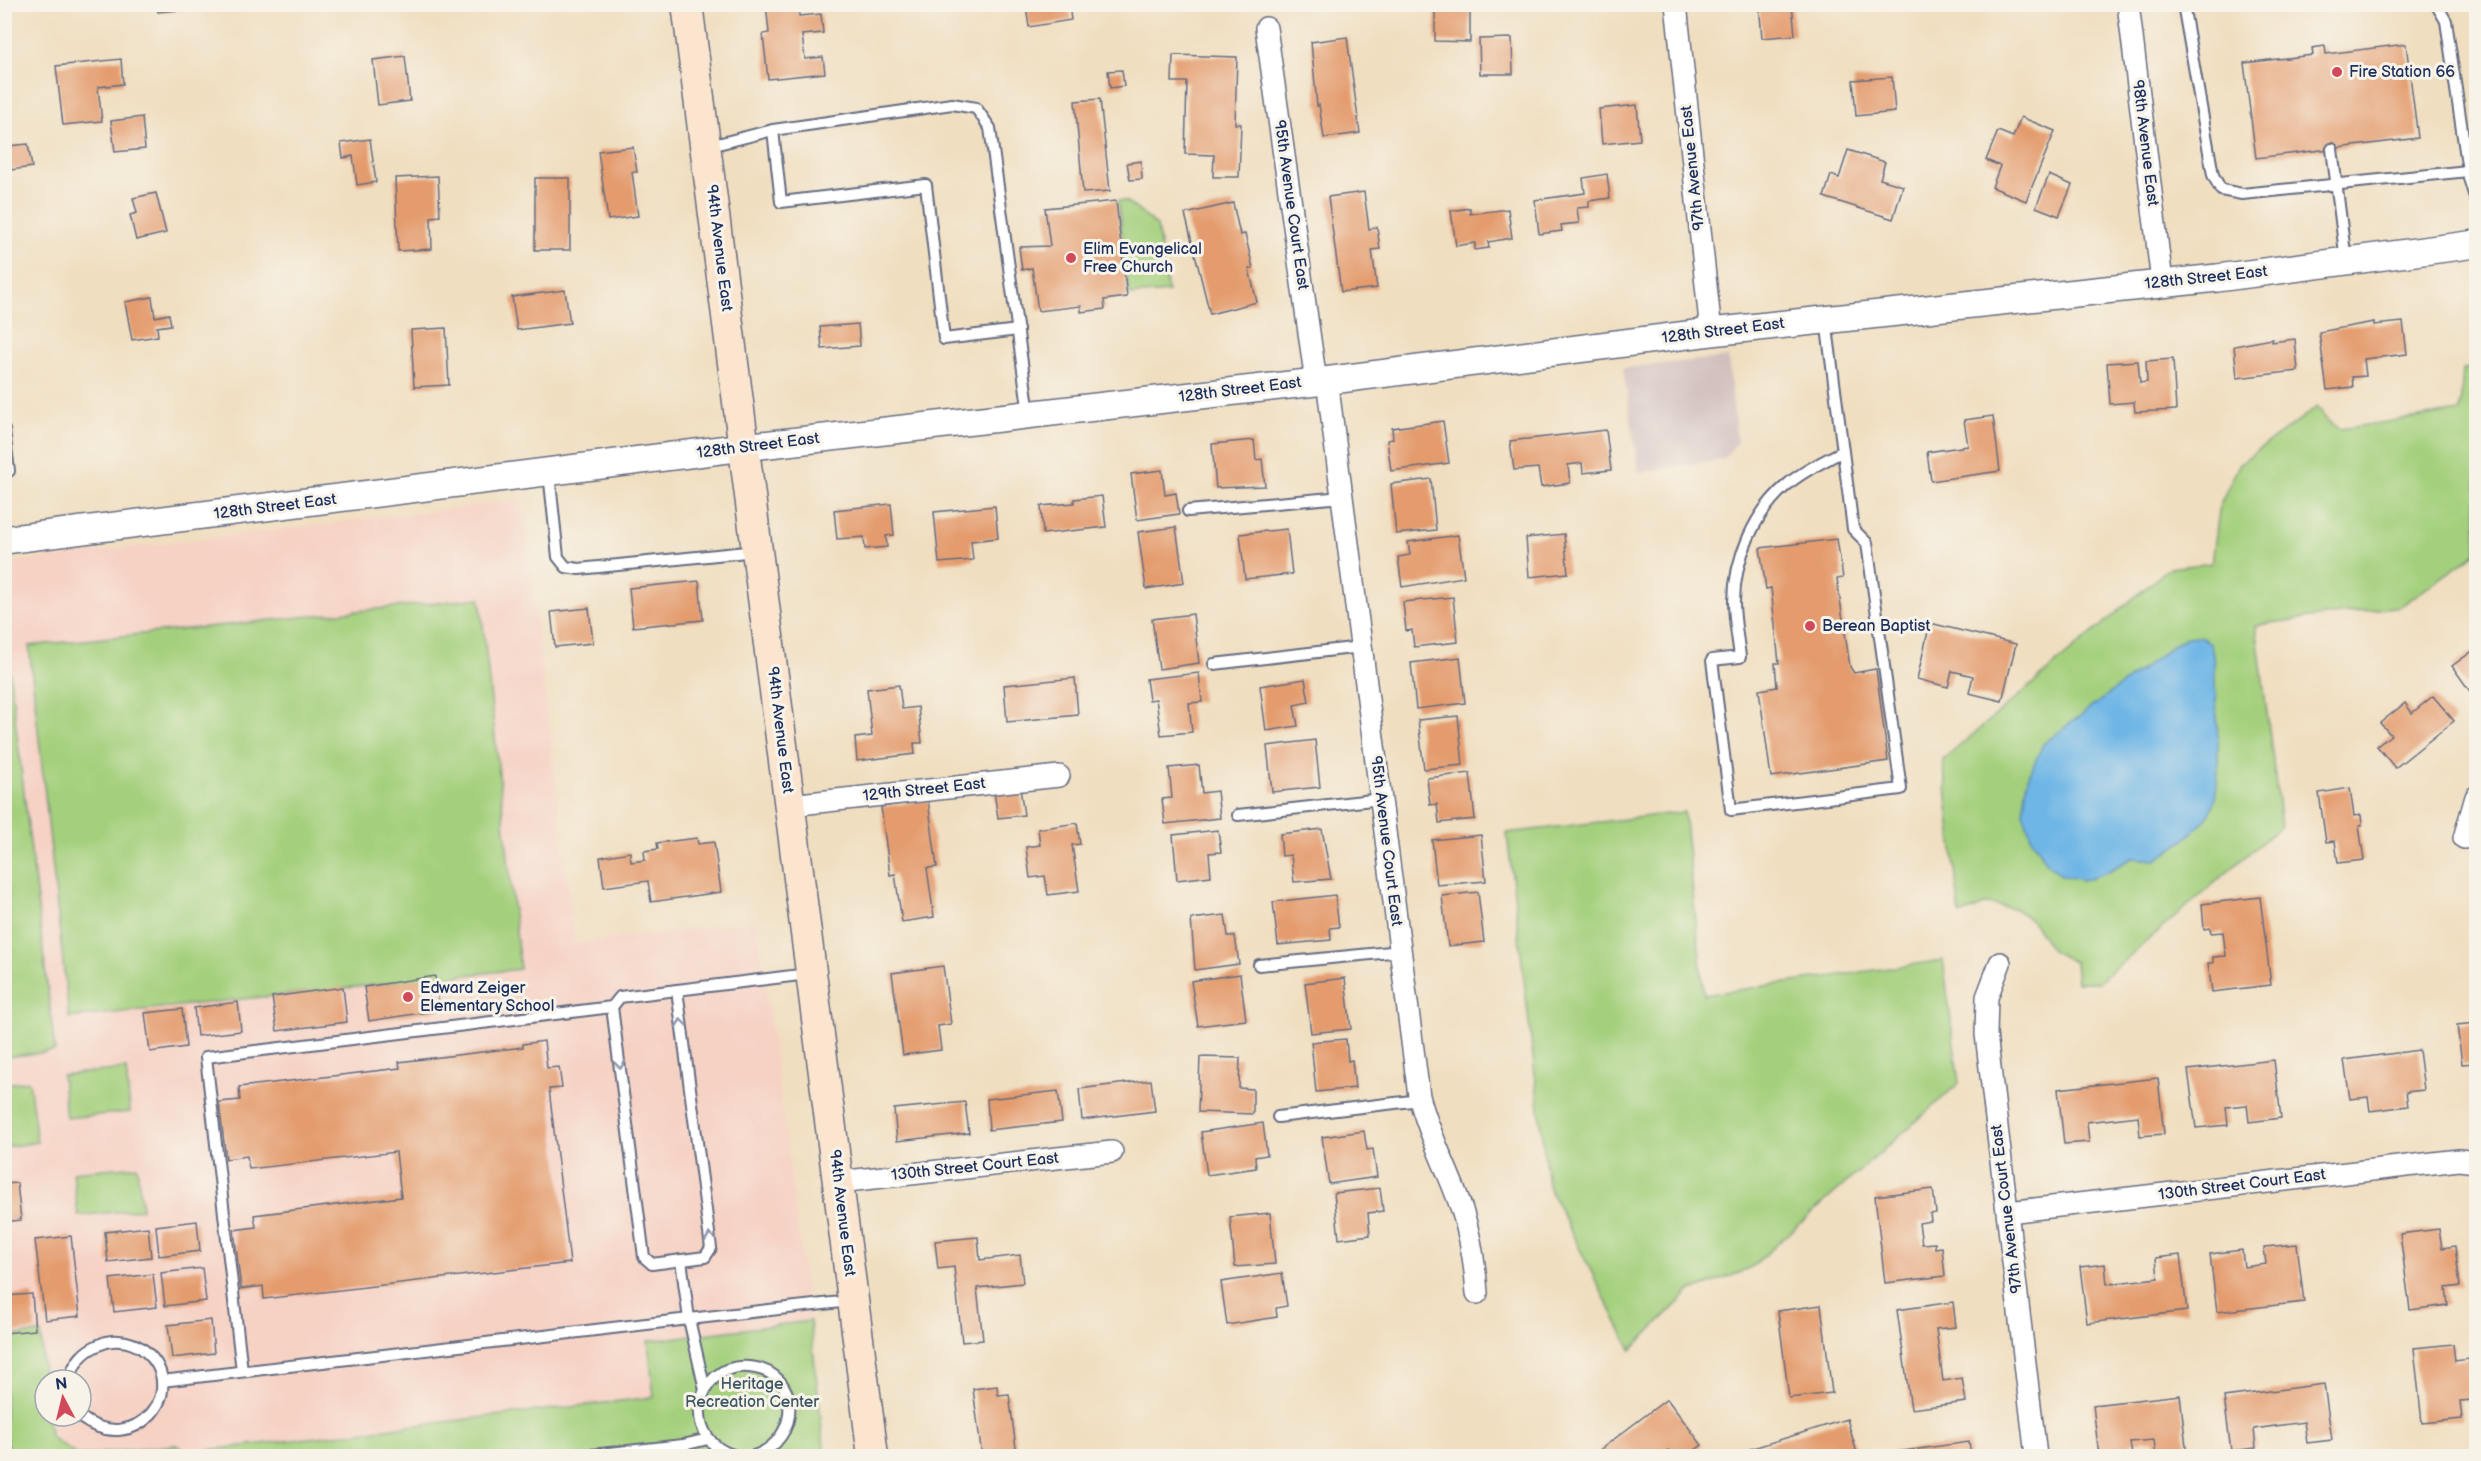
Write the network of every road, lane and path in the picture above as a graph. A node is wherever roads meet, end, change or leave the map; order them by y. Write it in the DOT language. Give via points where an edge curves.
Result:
graph roads {
  1 [pos="687,4"];
  2 [pos="1676,4"];
  3 [pos="2128,4"];
  4 [pos="2183,4"];
  5 [pos="2436,4"];
  6 [pos="1266,28"];
  7 [pos="773,130"];
  8 [pos="705,147"];
  9 [pos="2332,149"];
  10 [pos="2468,171"];
  11 [pos="2337,185"];
  12 [pos="2476,201"];
  13 [pos="2476,244"];
  14 [pos="2346,261"];
  15 [pos="2162,282"];
  16 [pos="1826,319"];
  17 [pos="1017,330"];
  18 [pos="1711,332"];
  19 [pos="1322,381"];
  20 [pos="1029,415"];
  21 [pos="4,430"];
  22 [pos="744,447"];
  23 [pos="1843,451"];
  24 [pos="9,471"];
  25 [pos="549,473"];
  26 [pos="1342,497"];
  27 [pos="1188,511"];
  28 [pos="4,540"];
  29 [pos="757,551"];
  30 [pos="1361,647"];
  31 [pos="1214,664"];
  32 [pos="1059,776"];
  33 [pos="2476,797"];
  34 [pos="1381,800"];
  35 [pos="790,805"];
  36 [pos="1238,815"];
  37 [pos="2464,838"];
  38 [pos="1401,951"];
  39 [pos="2000,963"];
  40 [pos="1259,965"];
  41 [pos="811,973"];
  42 [pos="677,990"];
  43 [pos="612,1007"];
  44 [pos="1420,1100"];
  45 [pos="1278,1117"];
  46 [pos="1112,1152"];
  47 [pos="2476,1161"];
  48 [pos="838,1182"];
  49 [pos="2008,1212"];
  50 [pos="681,1260"];
  51 [pos="1477,1293"];
  52 [pos="853,1301"];
  53 [pos="689,1319"];
  54 [pos="75,1368"];
  55 [pos="242,1371"];
  56 [pos="162,1381"];
  57 [pos="705,1390"];
  58 [pos="93,1427"];
  59 [pos="4,1436"];
  60 [pos="708,1438"];
  61 [pos="9,1456"];
  62 [pos="582,1456"];
  63 [pos="736,1456"];
  64 [pos="754,1456"];
  65 [pos="873,1456"];
  66 [pos="2036,1456"];
  1 -- 8 [label="main road, 94th Avenue East"];
  2 -- 18 [label="street, 97th Avenue East"];
  3 -- 15 [label="street, 98th Avenue East"];
  4 -- 11 [label="lane" via="2213,176 2221,190 2242,194"];
  5 -- 10 [label="lane" via="2446,21"];
  6 -- 19 [label="street, 95th Avenue Court East"];
  7 -- 8 [label="lane"];
  7 -- 17 [label="lane" via="952,104 976,108 990,128"];
  7 -- 17 [label="lane" via="781,202 926,185 944,339"];
  8 -- 22 [label="main road, 94th Avenue East"];
  9 -- 11 [label="lane"];
  10 -- 11 [label="lane"];
  10 -- 12 [label="lane"];
  11 -- 14 [label="lane"];
  13 -- 14 [label="street, 128th Street East"];
  14 -- 15 [label="street, 128th Street East"];
  15 -- 16 [label="street, 128th Street East"];
  16 -- 18 [label="street, 128th Street East"];
  16 -- 23 [label="lane"];
  17 -- 20 [label="lane"];
  18 -- 19 [label="street, 128th Street East"];
  19 -- 20 [label="street, 128th Street East"];
  19 -- 26 [label="street, 95th Avenue Court East"];
  20 -- 22 [label="street, 128th Street East"];
  21 -- 24 [label="lane"];
  22 -- 25 [label="street, 128th Street East"];
  22 -- 29 [label="main road, 94th Avenue East"];
  23 -- 23 [label="lane" via="1853,529 1867,543 1901,789 1731,810 1712,660 1740,657 1734,603 1740,558 1770,501 1804,472"];
  25 -- 28 [label="street, 128th Street East"];
  25 -- 29 [label="lane" via="558,557 566,567"];
  26 -- 27 [label="lane"];
  26 -- 30 [label="street, 95th Avenue Court East"];
  29 -- 35 [label="main road, 94th Avenue East"];
  30 -- 31 [label="lane"];
  30 -- 34 [label="street, 95th Avenue Court East"];
  32 -- 35 [label="street, 129th Street East"];
  33 -- 37 [label="street"];
  34 -- 36 [label="lane"];
  34 -- 38 [label="street, 95th Avenue Court East"];
  35 -- 41 [label="main road, 94th Avenue East"];
  38 -- 40 [label="lane"];
  38 -- 44 [label="street, 95th Avenue Court East"];
  39 -- 49 [label="street, 97th Avenue Court East" via="1987,997 1986,1034"];
  41 -- 42 [label="lane"];
  41 -- 48 [label="main road, 94th Avenue East"];
  42 -- 43 [label="lane" via="620,997"];
  50 -- 42 [label="lane, one-way" via="705,1257 711,1248"];
  43 -- 50 [label="lane, one-way" via="644,1257 652,1264"];
  43 -- 55 [label="lane" via="206,1057"];
  44 -- 45 [label="lane"];
  44 -- 51 [label="street, 95th Avenue Court East" via="1429,1133 1462,1209 1471,1242"];
  46 -- 48 [label="street, 130th Street Court East"];
  47 -- 49 [label="street, 130th Street Court East"];
  48 -- 52 [label="main road, 94th Avenue East"];
  49 -- 66 [label="street, 97th Avenue Court East"];
  50 -- 53 [label="lane"];
  52 -- 53 [label="lane"];
  52 -- 65 [label="main road, 94th Avenue East"];
  53 -- 55 [label="lane"];
  53 -- 57 [label="lane"];
  54 -- 56 [label="lane" via="79,1358 91,1348 120,1341 136,1345 148,1354"];
  55 -- 56 [label="lane"];
  56 -- 58 [label="lane" via="162,1396 147,1422 119,1433"];
  57 -- 60 [label="lane" via="699,1415"];
  57 -- 64 [label="lane" via="723,1371 736,1367 761,1370 782,1385 790,1410 787,1429 776,1445"];
  59 -- 61 [label="lane"];
  60 -- 62 [label="lane" via="683,1445"];
  60 -- 63 [label="lane" via="717,1448"];
}
